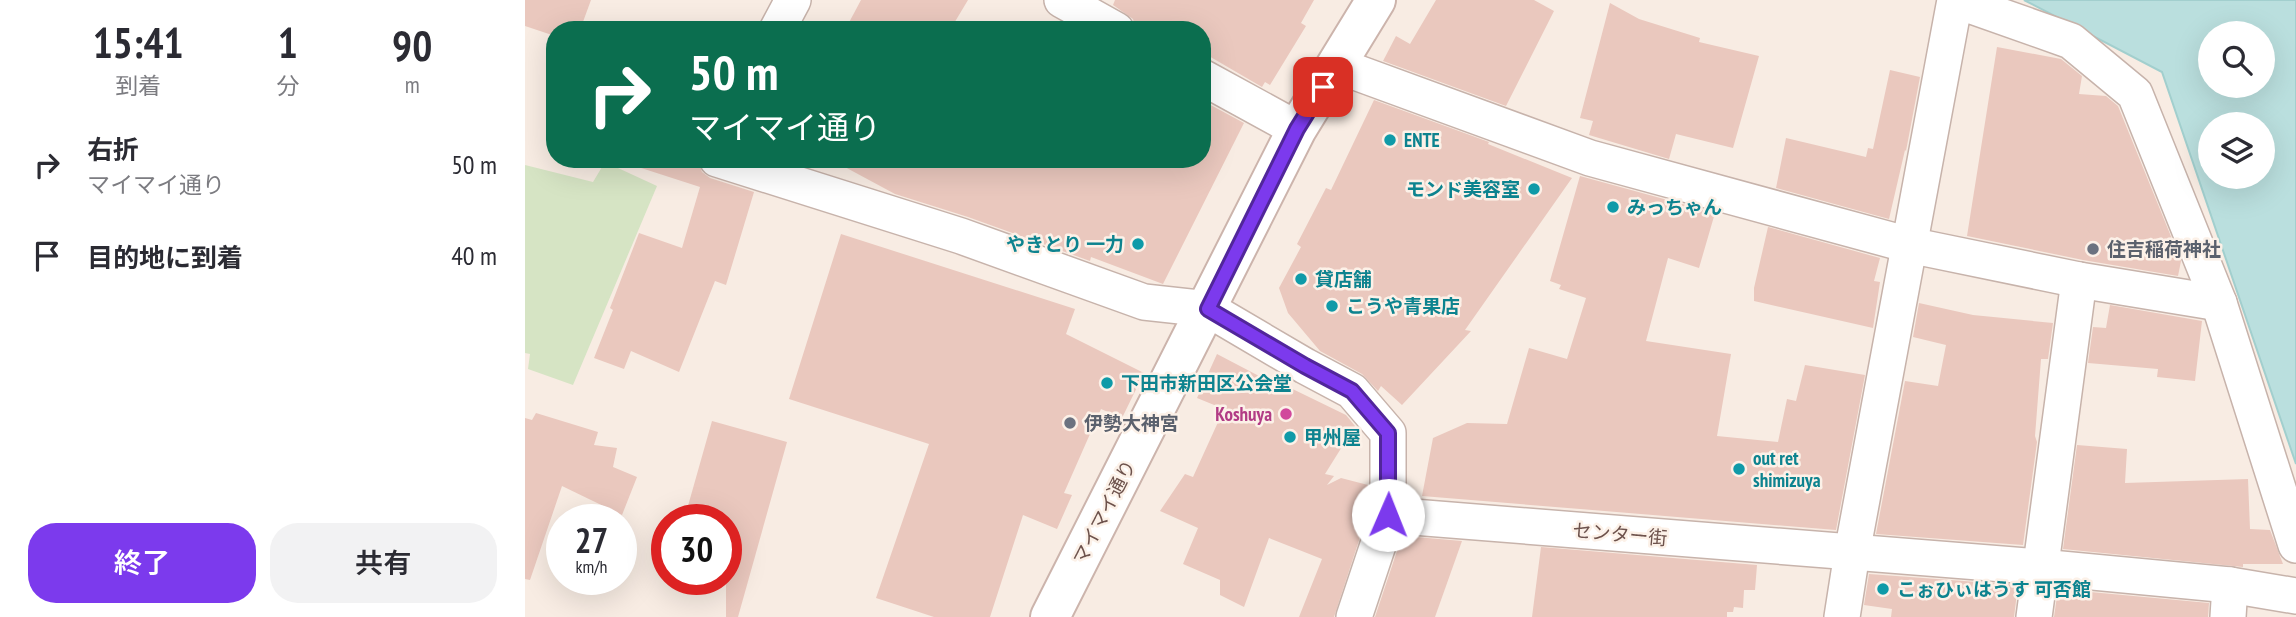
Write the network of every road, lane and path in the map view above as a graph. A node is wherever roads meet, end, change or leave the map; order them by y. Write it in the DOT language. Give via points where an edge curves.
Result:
graph roads {
  1 [pos="793,0"];
  2 [pos="1062,0"];
  3 [pos="1376,0"];
  4 [pos="782,21"];
  5 [pos="1100,21"];
  6 [pos="1336,65"];
  7 [pos="1211,82"];
  8 [pos="1297,129"];
  9 [pos="746,168"];
  10 [pos="1909,245"];
  11 [pos="2078,280"];
  12 [pos="2219,303"];
  13 [pos="1208,309"];
  14 [pos="1388,515"];
  15 [pos="2296,545"];
  16 [pos="1852,553"];
  17 [pos="2040,567"];
  18 [pos="2296,596"];
  19 [pos="2229,601"];
  20 [pos="1050,617"];
  21 [pos="1354,617"];
  22 [pos="1842,617"];
  23 [pos="2034,617"];
  1 -- 4 [label="street"];
  2 -- 5 [label="street"];
  3 -- 6 [label="street, マイマイ通り"];
  6 -- 8 [label="street, マイマイ通り"];
  6 -- 10 [label="street" via="1590,158"];
  7 -- 8 [label="street"];
  8 -- 13 [label="street, マイマイ通り"];
  9 -- 13 [label="street" via="961,236 1144,302"];
  10 -- 11 [label="street"];
  10 -- 12 [label="street" via="1955,0 2071,41 2135,94"];
  10 -- 16 [label="street"];
  11 -- 12 [label="street"];
  11 -- 17 [label="street"];
  12 -- 15 [label="street"];
  13 -- 14 [label="street" via="1352,391 1388,433"];
  13 -- 20 [label="street, マイマイ通り"];
  14 -- 16 [label="street, センター街"];
  14 -- 21 [label="street"];
  16 -- 17 [label="street, センター街"];
  16 -- 22 [label="street"];
  17 -- 19 [label="street, センター街"];
  17 -- 23 [label="street"];
  18 -- 19 [label="street, センター街"];
}
